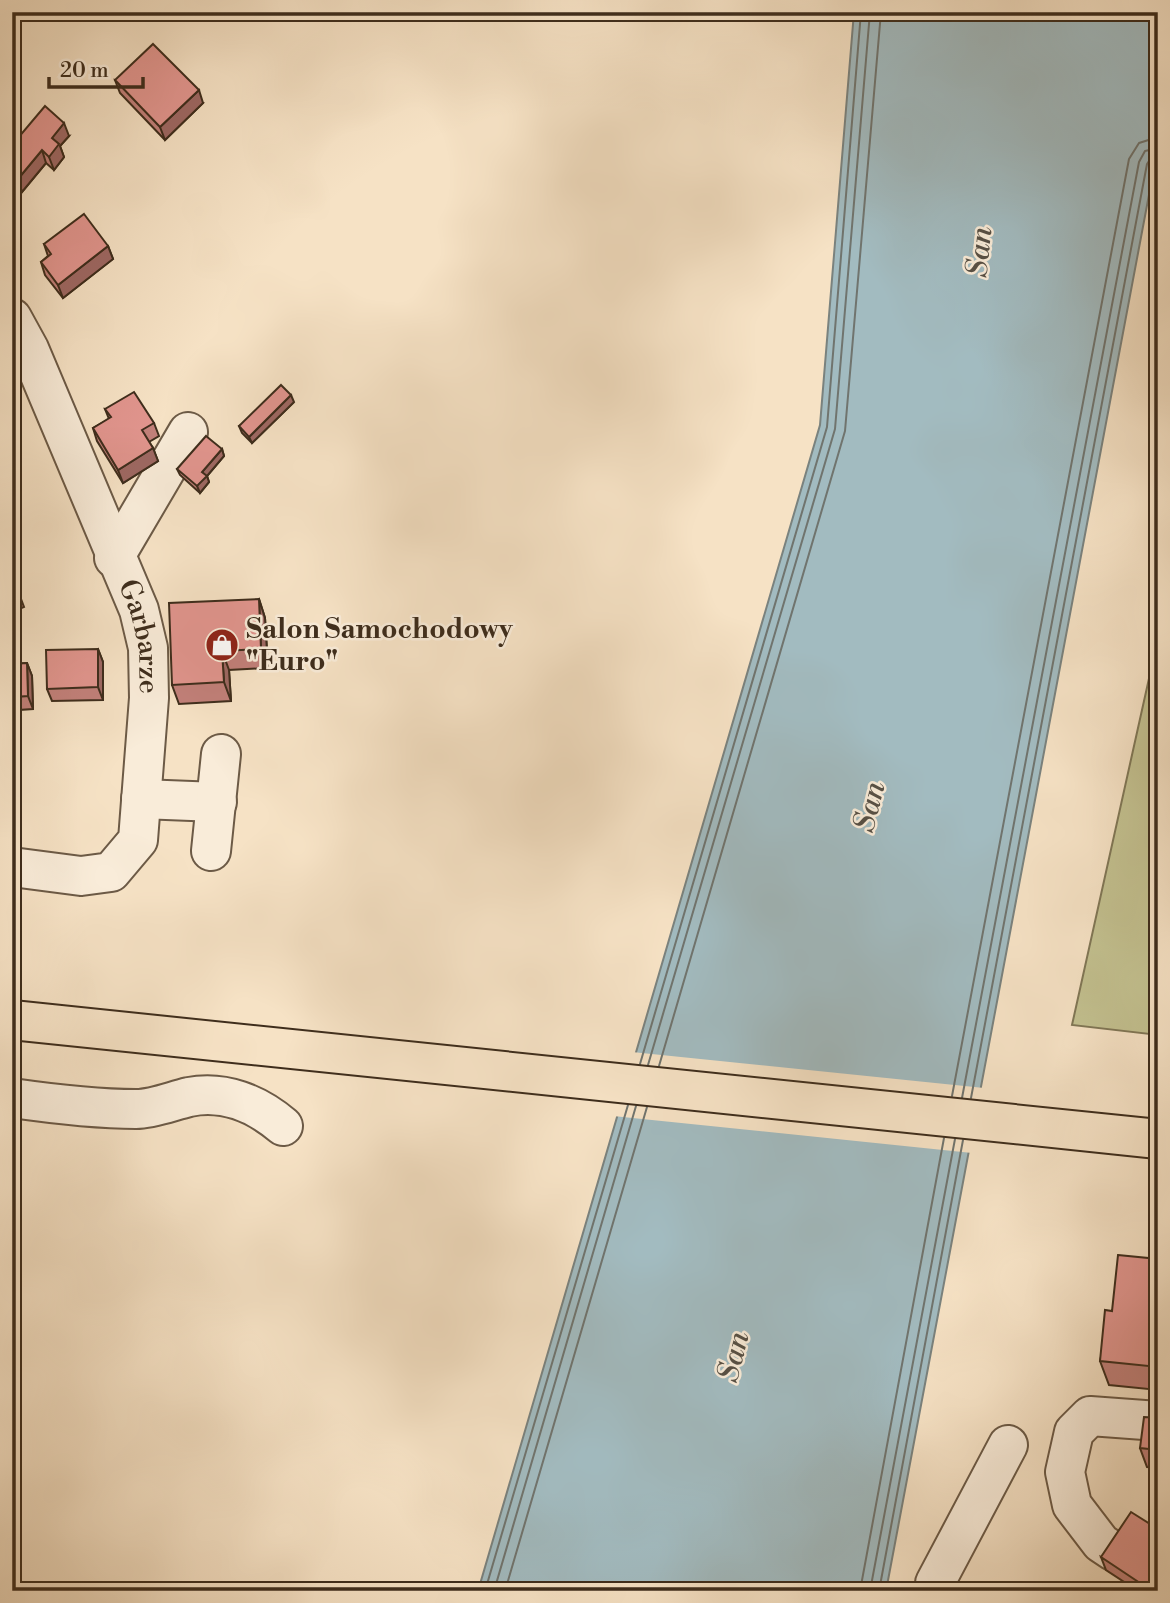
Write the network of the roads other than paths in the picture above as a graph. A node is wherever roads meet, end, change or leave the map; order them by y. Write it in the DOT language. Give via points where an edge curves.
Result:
graph roads {
  1 [pos="12,318"];
  2 [pos="188,432"];
  3 [pos="114,558"];
  4 [pos="221,754"];
  5 [pos="141,799"];
  6 [pos="217,802"];
  7 [pos="211,851"];
  8 [pos="12,867"];
  9 [pos="12,1020"];
  10 [pos="12,1098"];
  11 [pos="283,1126"];
  12 [pos="1158,1139"];
  13 [pos="1158,1421"];
  14 [pos="1008,1445"];
  15 [pos="1113,1552"];
  16 [pos="937,1591"];
  1 -- 3 [label="street, Garbarze" via="29,349"];
  2 -- 3 [label="street"];
  3 -- 5 [label="street, Garbarze" via="139,610 148,648"];
  4 -- 6 [label="street"];
  5 -- 6 [label="street"];
  5 -- 8 [label="street, Garbarze" via="138,840 111,872 81,876"];
  6 -- 7 [label="street"];
  9 -- 12 [label="main road"];
  10 -- 11 [label="street" via="85,1108 141,1109 193,1096 237,1098 266,1111"];
  13 -- 15 [label="street" via="1090,1416 1074,1432 1065,1472 1072,1505 1101,1544"];
  14 -- 16 [label="street" via="935,1583"];
}
